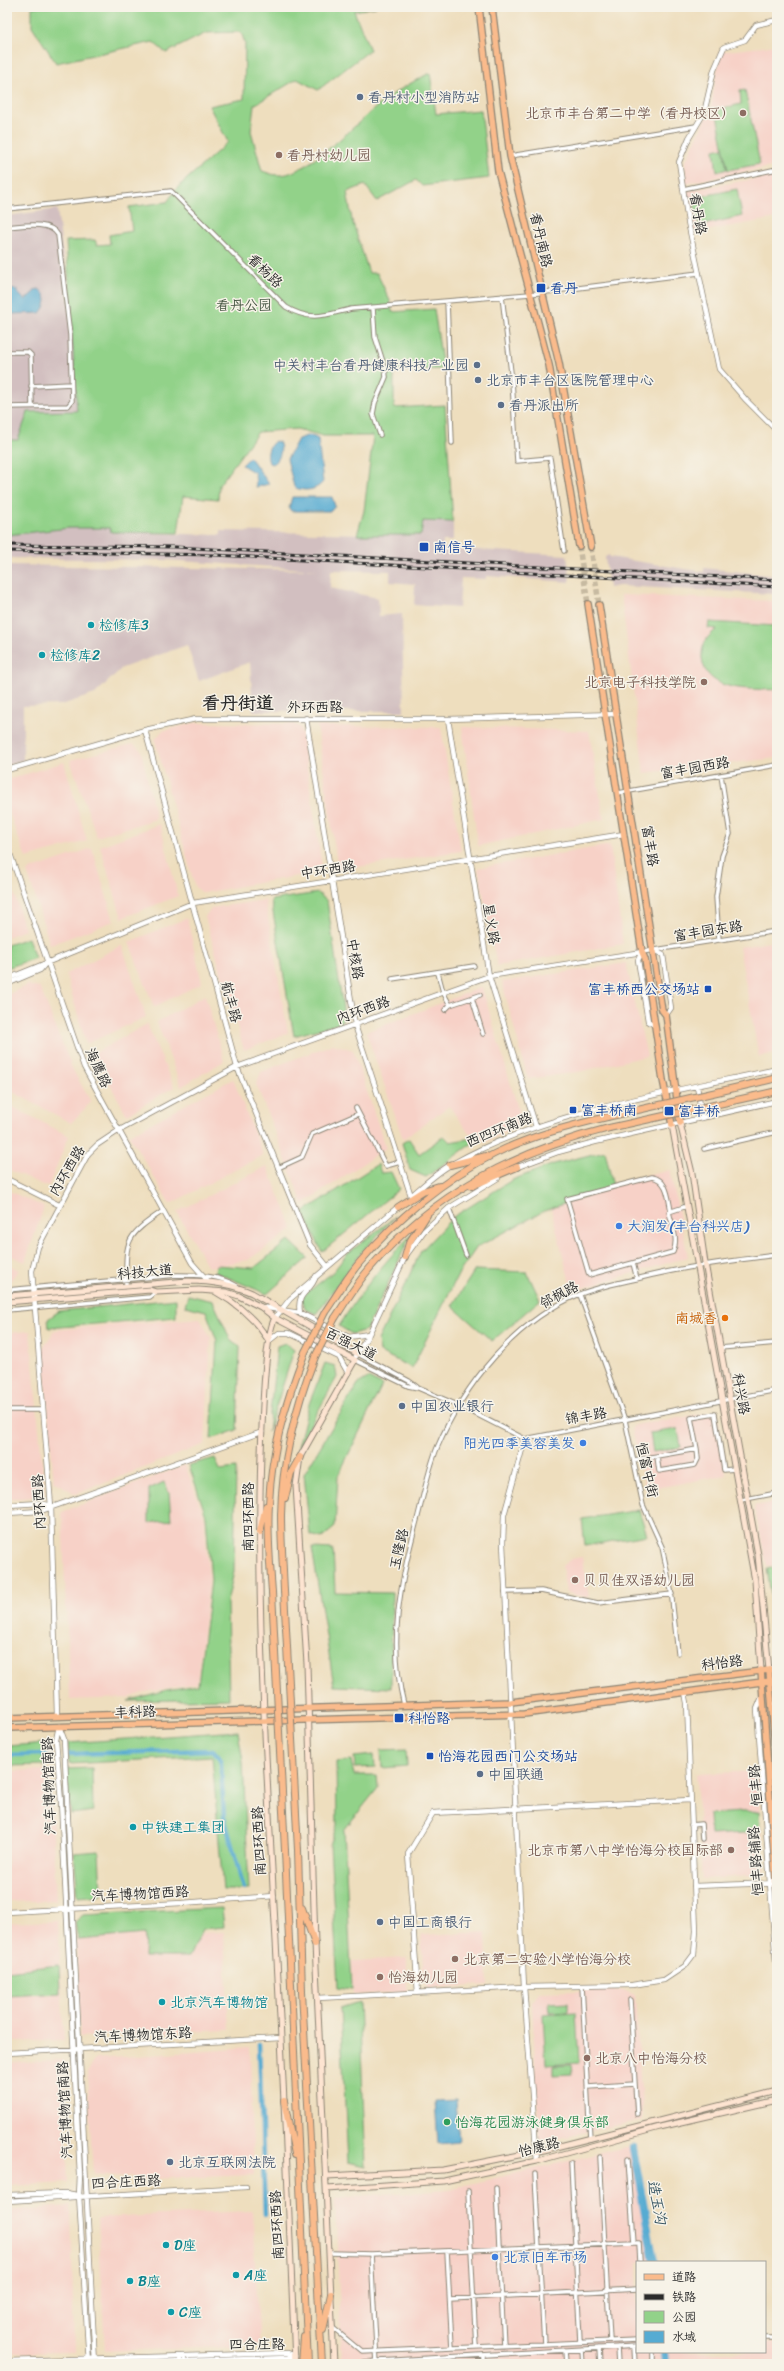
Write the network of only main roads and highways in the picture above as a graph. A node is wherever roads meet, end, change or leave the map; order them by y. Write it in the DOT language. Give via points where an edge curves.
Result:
graph roads {
  1 [pos="479,7"];
  2 [pos="492,7"];
  3 [pos="579,546"];
  4 [pos="591,547"];
  5 [pos="588,604"];
  6 [pos="599,605"];
  7 [pos="777,1078"];
  8 [pos="777,1091"];
  9 [pos="680,1123"];
  10 [pos="672,1125"];
  11 [pos="495,1154"];
  12 [pos="450,1165"];
  13 [pos="517,1167"];
  14 [pos="442,1185"];
  15 [pos="454,1193"];
  16 [pos="398,1207"];
  17 [pos="432,1207"];
  18 [pos="405,1257"];
  19 [pos="213,1290"];
  20 [pos="7,1296"];
  21 [pos="7,1302"];
  22 [pos="279,1311"];
  23 [pos="325,1312"];
  24 [pos="275,1318"];
  25 [pos="269,1341"];
  26 [pos="358,1354"];
  27 [pos="300,1457"];
  28 [pos="270,1493"];
  29 [pos="281,1515"];
  30 [pos="260,1532"];
  31 [pos="777,1668"];
  32 [pos="761,1670"];
  33 [pos="769,1670"];
  34 [pos="777,1680"];
  35 [pos="770,1681"];
  36 [pos="761,1682"];
  37 [pos="309,1707"];
  38 [pos="264,1709"];
  39 [pos="7,1718"];
  40 [pos="309,1718"];
  41 [pos="264,1720"];
  42 [pos="8,1728"];
  43 [pos="777,1772"];
  44 [pos="776,1883"];
  45 [pos="777,1897"];
  46 [pos="300,1903"];
  47 [pos="315,1944"];
  48 [pos="777,2091"];
  49 [pos="777,2100"];
  50 [pos="284,2101"];
  51 [pos="299,2167"];
  52 [pos="327,2176"];
  53 [pos="327,2189"];
  54 [pos="331,2294"];
  55 [pos="306,2316"];
  56 [pos="321,2340"];
  57 [pos="296,2364"];
  58 [pos="302,2364"];
  59 [pos="308,2364"];
  60 [pos="322,2364"];
  61 [pos="334,2364"];
  1 -- 3 [label="main road, 看丹南路" via="498,171 549,365"];
  2 -- 4 [label="main road, 看丹南路" via="510,156 559,363"];
  5 -- 10 [label="main road, 富丰路" via="642,952"];
  6 -- 9 [label="main road, 富丰路" via="662,1010 666,1015"];
  7 -- 11 [label="highway, 西四环南路, bridge" via="550,1132"];
  8 -- 15 [label="highway, bridge" via="567,1139 527,1153"];
  9 -- 33 [label="main road, 科兴路" via="692,1173 761,1576"];
  10 -- 32 [label="main road, 科兴路" via="755,1581"];
  11 -- 12 [label="highway"];
  11 -- 14 [label="highway, 西四环南路"];
  13 -- 15 [label="highway"];
  14 -- 16 [label="highway" via="423,1191"];
  14 -- 23 [label="highway, 西四环南路" via="390,1230 365,1257"];
  15 -- 17 [label="highway"];
  17 -- 18 [label="highway" via="409,1243"];
  17 -- 29 [label="highway, bridge" via="370,1269 335,1318 315,1357 300,1396 289,1442"];
  19 -- 21 [label="main road, 科技大道" via="150,1290"];
  19 -- 24 [label="main road, 科技大道" via="239,1296 261,1307"];
  19 -- 25 [label="main road" via="259,1325"];
  20 -- 22 [label="main road, 科技大道" via="33,1291 208,1281 240,1288"];
  22 -- 26 [label="main road, 百强大道"];
  23 -- 28 [label="highway, 南四环西路, bridge" via="305,1352 283,1414 277,1437"];
  24 -- 25 [label="main road, 南四环西路" via="271,1325"];
  24 -- 27 [label="main road, 百强大道" via="355,1360"];
  25 -- 30 [label="main road, 南四环西路" via="262,1432"];
  27 -- 29 [label="highway" via="291,1473"];
  27 -- 37 [label="main road" via="296,1486"];
  28 -- 30 [label="highway"];
  28 -- 51 [label="highway, 南四环西路, bridge" via="272,1592"];
  29 -- 46 [label="highway, bridge"];
  30 -- 38 [label="main road, 南四环西路"];
  31 -- 33 [label="main road, 科怡路"];
  32 -- 33 [label="main road, 科怡路"];
  32 -- 36 [label="main road, 恒丰路"];
  32 -- 37 [label="main road, 科怡路" via="511,1702"];
  33 -- 35 [label="main road, 恒丰路"];
  34 -- 35 [label="main road, 科怡路"];
  35 -- 36 [label="main road, 科怡路"];
  35 -- 43 [label="main road, 恒丰路"];
  36 -- 40 [label="main road, 科怡路" via="512,1715"];
  36 -- 44 [label="main road, 恒丰路"];
  37 -- 38 [label="main road, 科怡路"];
  37 -- 40 [label="main road"];
  38 -- 39 [label="main road, 丰科路" via="58,1714"];
  38 -- 41 [label="main road, 南四环西路"];
  40 -- 41 [label="main road, 科怡路"];
  40 -- 47 [label="main road"];
  41 -- 42 [label="main road, 丰科路"];
  41 -- 50 [label="main road, 南四环西路"];
  44 -- 45 [label="main road, 恒丰路"];
  46 -- 47 [label="highway"];
  46 -- 56 [label="highway"];
  47 -- 52 [label="main road"];
  48 -- 52 [label="main road, 怡康路" via="535,2152 436,2170"];
  49 -- 53 [label="main road, 怡康路" via="660,2127 537,2161 444,2181"];
  50 -- 51 [label="highway"];
  50 -- 57 [label="main road, 南四环西路"];
  51 -- 55 [label="highway, 南四环西路"];
  52 -- 53 [label="main road"];
  53 -- 54 [label="main road"];
  54 -- 56 [label="highway"];
  54 -- 61 [label="main road"];
  55 -- 58 [label="highway"];
  55 -- 59 [label="highway, 南四环西路"];
  56 -- 60 [label="highway"];
}
